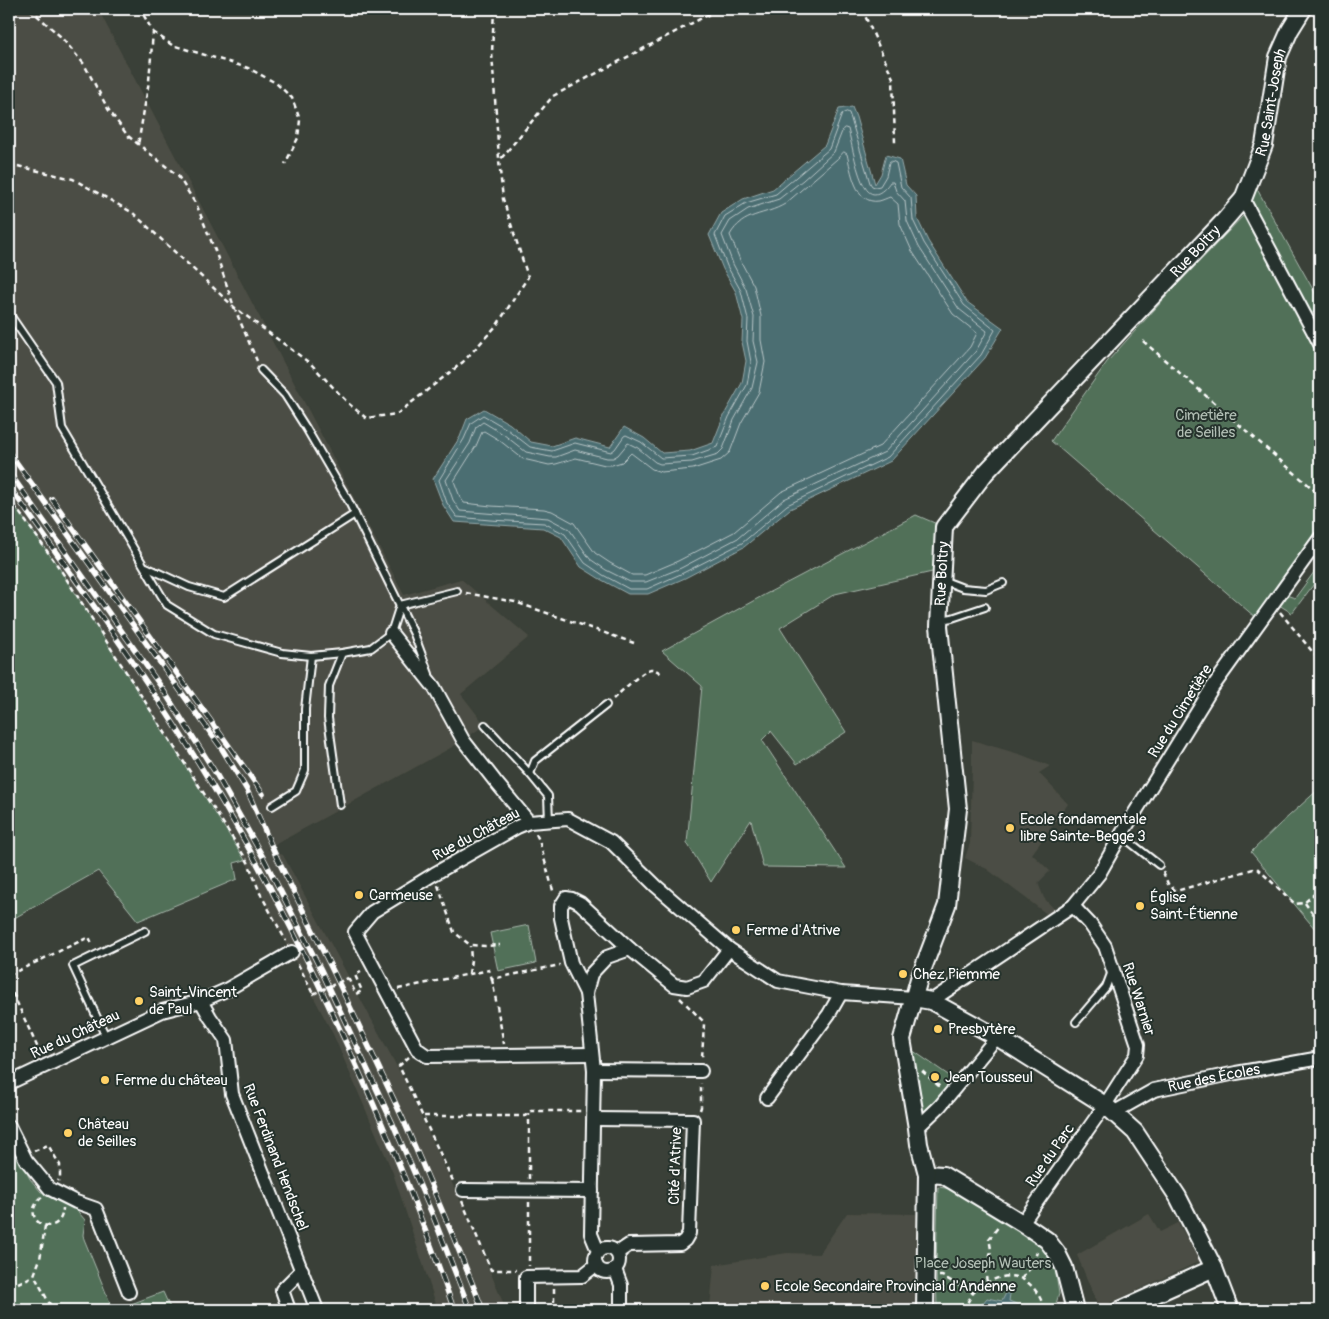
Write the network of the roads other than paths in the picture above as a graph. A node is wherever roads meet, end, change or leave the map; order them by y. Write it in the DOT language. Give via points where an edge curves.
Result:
graph roads {
  1 [pos="1303,9"];
  2 [pos="1243,199"];
  3 [pos="12,318"];
  4 [pos="1320,344"];
  5 [pos="261,370"];
  6 [pos="355,514"];
  7 [pos="1320,538"];
  8 [pos="145,567"];
  9 [pos="941,579"];
  10 [pos="1003,583"];
  11 [pos="457,591"];
  12 [pos="400,605"];
  13 [pos="985,607"];
  14 [pos="939,621"];
  15 [pos="391,633"];
  16 [pos="342,654"];
  17 [pos="311,656"];
  18 [pos="434,687"];
  19 [pos="606,705"];
  20 [pos="485,725"];
  21 [pos="530,774"];
  22 [pos="340,805"];
  23 [pos="272,806"];
  24 [pos="549,821"];
  25 [pos="529,822"];
  26 [pos="1123,832"];
  27 [pos="1159,865"];
  28 [pos="1073,906"];
  29 [pos="146,931"];
  30 [pos="630,949"];
  31 [pos="729,949"];
  32 [pos="292,952"];
  33 [pos="1113,970"];
  34 [pos="586,993"];
  35 [pos="841,993"];
  36 [pos="914,998"];
  37 [pos="201,1001"];
  38 [pos="930,1001"];
  39 [pos="1076,1022"];
  40 [pos="996,1037"];
  41 [pos="106,1038"];
  42 [pos="591,1054"];
  43 [pos="1320,1058"];
  44 [pos="594,1070"];
  45 [pos="701,1071"];
  46 [pos="9,1083"];
  47 [pos="767,1098"];
  48 [pos="1109,1109"];
  49 [pos="594,1115"];
  50 [pos="9,1126"];
  51 [pos="917,1128"];
  52 [pos="927,1174"];
  53 [pos="592,1191"];
  54 [pos="461,1193"];
  55 [pos="1022,1223"];
  56 [pos="598,1251"];
  57 [pos="617,1253"];
  58 [pos="596,1265"];
  59 [pos="1214,1268"];
  60 [pos="615,1269"];
  61 [pos="302,1270"];
  62 [pos="129,1292"];
  63 [pos="289,1310"];
  64 [pos="317,1310"];
  65 [pos="526,1310"];
  66 [pos="621,1310"];
  67 [pos="925,1310"];
  68 [pos="1074,1310"];
  69 [pos="1120,1310"];
  70 [pos="1230,1310"];
  1 -- 2 [label="street, Rue Saint-Joseph" via="1278,57 1264,145"];
  2 -- 4 [label="street"];
  2 -- 9 [label="street, Rue Boltry" via="986,472 944,527"];
  3 -- 8 [label="lane" via="56,382 62,428"];
  5 -- 6 [label="lane" via="285,395"];
  6 -- 8 [label="lane" via="224,597 189,587"];
  6 -- 12 [label="lane"];
  7 -- 26 [label="street, Rue du Cimetière" via="1212,688"];
  8 -- 17 [label="lane" via="167,605 214,634 282,653"];
  9 -- 10 [label="lane" via="963,588 986,590"];
  9 -- 14 [label="street, Rue Boltry"];
  11 -- 12 [label="lane"];
  12 -- 15 [label="lane"];
  12 -- 18 [label="lane"];
  13 -- 14 [label="lane"];
  14 -- 36 [label="street, Rue Boltry" via="958,809 948,905"];
  15 -- 16 [label="lane" via="371,648"];
  15 -- 18 [label="street"];
  16 -- 17 [label="lane"];
  16 -- 22 [label="lane" via="329,686 328,718"];
  17 -- 23 [label="lane" via="305,709 305,770 296,791"];
  18 -- 25 [label="street" via="463,740"];
  19 -- 21 [label="lane" via="535,761"];
  20 -- 21 [label="lane"];
  21 -- 24 [label="lane" via="548,796"];
  24 -- 25 [label="street, Rue du Château"];
  24 -- 31 [label="street, Rue du Château" via="568,819 611,842"];
  25 -- 42 [label="street, Rue du Château" via="372,912 355,932 417,1049 427,1056"];
  26 -- 27 [label="lane"];
  26 -- 28 [label="street, Rue du Cimetière" via="1099,874"];
  28 -- 33 [label="street, Rue Warnier" via="1105,946"];
  28 -- 38 [label="street, Rue du Cimetière"];
  29 -- 41 [label="lane" via="73,966"];
  30 -- 31 [label="street" via="674,985 687,987 704,981"];
  30 -- 34 [label="street" via="607,956 591,974"];
  30 -- 34 [label="street" via="580,903 566,898 560,906 561,918 571,963"];
  31 -- 35 [label="street, Rue du Château" via="778,981"];
  32 -- 37 [label="street, Rue du Château"];
  33 -- 39 [label="lane" via="1106,987"];
  33 -- 48 [label="street, Rue Warnier" via="1138,1045 1137,1055"];
  34 -- 42 [label="street"];
  35 -- 36 [label="street, Rue du Château"];
  35 -- 47 [label="street"];
  36 -- 38 [label="street"];
  36 -- 51 [label="street, Rue Boltry" via="902,1039"];
  37 -- 41 [label="street, Rue du Château" via="162,1011"];
  37 -- 61 [label="street, Rue Ferdinand Hendschel" via="226,1040 232,1094"];
  38 -- 40 [label="street"];
  40 -- 48 [label="street"];
  40 -- 51 [label="street" via="940,1106"];
  41 -- 46 [label="street, Rue du Château"];
  42 -- 44 [label="street"];
  43 -- 48 [label="street, Rue des Écoles" via="1154,1090"];
  44 -- 45 [label="street"];
  44 -- 49 [label="street"];
  48 -- 55 [label="street, Rue du Parc"];
  48 -- 59 [label="street" via="1135,1132 1178,1197"];
  49 -- 53 [label="street"];
  49 -- 57 [label="street, Cité d'Atrive" via="694,1120 689,1233 686,1240 680,1244 630,1245"];
  50 -- 62 [label="street" via="26,1160 50,1189 96,1209"];
  51 -- 52 [label="street, Rue Boltry"];
  52 -- 55 [label="street" via="943,1175"];
  52 -- 67 [label="street"];
  53 -- 54 [label="street"];
  53 -- 56 [label="street" via="591,1234"];
  55 -- 68 [label="street" via="1057,1253"];
  56 -- 57 [label="street, Cité d'Atrive" via="608,1248"];
  56 -- 58 [label="street" via="594,1258"];
  57 -- 60 [label="street" via="619,1260"];
  58 -- 60 [label="street" via="604,1272"];
  58 -- 65 [label="street" via="582,1276 526,1277"];
  59 -- 69 [label="street"];
  59 -- 70 [label="street"];
  60 -- 66 [label="street" via="621,1285"];
  61 -- 63 [label="street" via="282,1290"];
  61 -- 64 [label="street, Rue Ferdinand Hendschel"];
}
